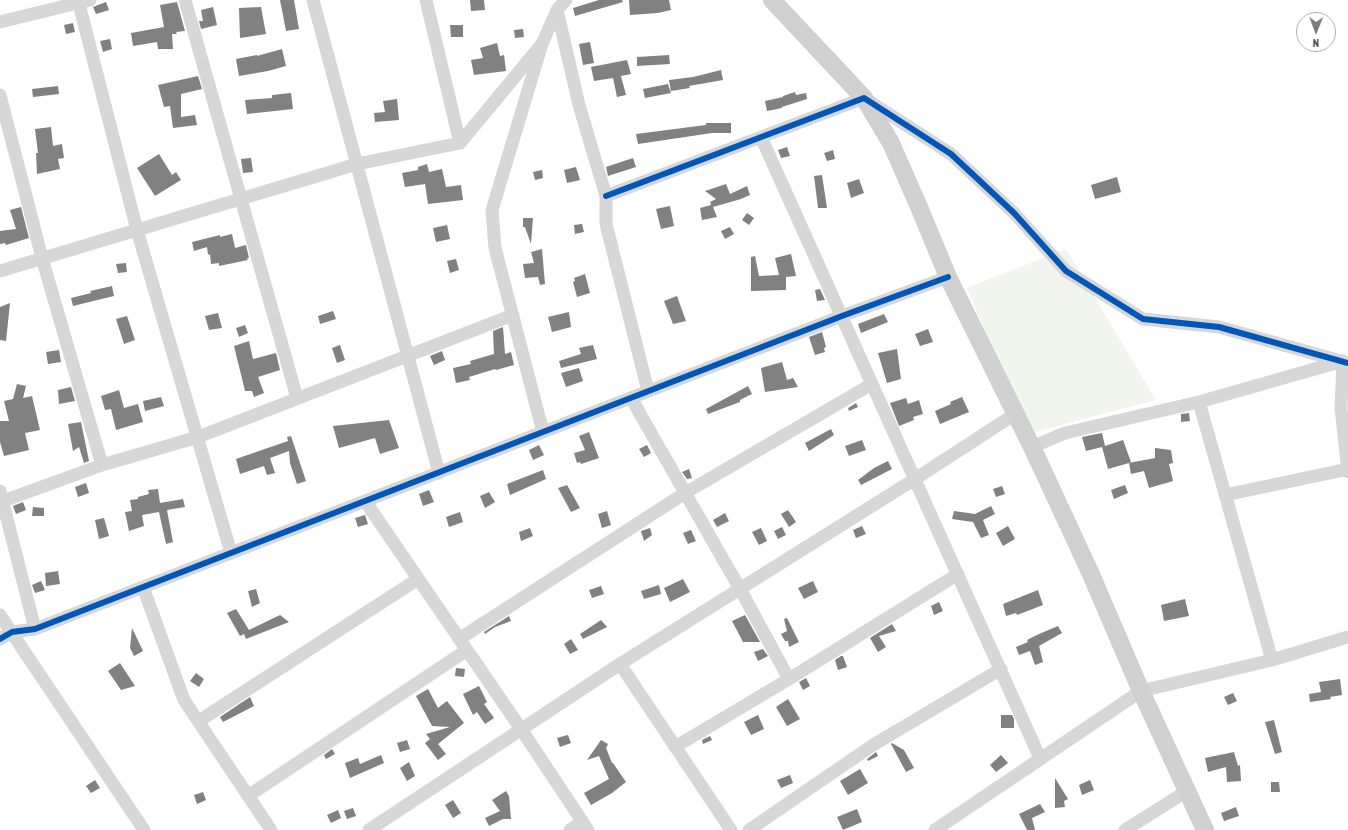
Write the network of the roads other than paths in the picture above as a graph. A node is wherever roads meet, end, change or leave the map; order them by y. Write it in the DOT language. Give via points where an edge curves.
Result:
graph roads {
  1 [pos="185,0"];
  2 [pos="313,0"];
  3 [pos="426,0"];
  4 [pos="566,0"];
  5 [pos="772,0"];
  6 [pos="82,1"];
  7 [pos="556,10"];
  8 [pos="0,22"];
  9 [pos="542,44"];
  10 [pos="0,94"];
  11 [pos="864,98"];
  12 [pos="761,137"];
  13 [pos="460,143"];
  14 [pos="357,164"];
  15 [pos="606,196"];
  16 [pos="241,199"];
  17 [pos="138,230"];
  18 [pos="42,258"];
  19 [pos="0,271"];
  20 [pos="948,277"];
  21 [pos="513,315"];
  22 [pos="842,316"];
  23 [pos="408,355"];
  24 [pos="1345,362"];
  25 [pos="872,384"];
  26 [pos="648,391"];
  27 [pos="297,398"];
  28 [pos="631,398"];
  29 [pos="1199,402"];
  30 [pos="1015,414"];
  31 [pos="543,432"];
  32 [pos="198,436"];
  33 [pos="1032,447"];
  34 [pos="102,465"];
  35 [pos="1348,470"];
  36 [pos="439,473"];
  37 [pos="915,479"];
  38 [pos="686,493"];
  39 [pos="1225,495"];
  40 [pos="1,496"];
  41 [pos="366,501"];
  42 [pos="231,553"];
  43 [pos="958,574"];
  44 [pos="418,579"];
  45 [pos="143,587"];
  46 [pos="740,589"];
  47 [pos="0,614"];
  48 [pos="35,629"];
  49 [pos="12,632"];
  50 [pos="1348,637"];
  51 [pos="0,639"];
  52 [pos="459,639"];
  53 [pos="467,650"];
  54 [pos="1272,660"];
  55 [pos="620,664"];
  56 [pos="1001,669"];
  57 [pos="789,679"];
  58 [pos="1141,692"];
  59 [pos="198,721"];
  60 [pos="521,729"];
  61 [pos="675,747"];
  62 [pos="1040,758"];
  63 [pos="1186,791"];
  64 [pos="248,796"];
  65 [pos="585,826"];
  66 [pos="144,830"];
  67 [pos="271,830"];
  68 [pos="369,830"];
  69 [pos="570,830"];
  70 [pos="731,830"];
  71 [pos="749,830"];
  72 [pos="934,830"];
  73 [pos="1126,830"];
  74 [pos="1206,830"];
  1 -- 16 [label="street"];
  2 -- 14 [label="street"];
  3 -- 13 [label="street"];
  4 -- 7 [label="street"];
  5 -- 11 [label="main road"];
  6 -- 8 [label="street"];
  6 -- 17 [label="street"];
  7 -- 9 [label="street"];
  7 -- 15 [label="street" via="579,105"];
  9 -- 13 [label="street"];
  9 -- 21 [label="street" via="492,210 495,248"];
  10 -- 18 [label="street"];
  11 -- 12 [label="street"];
  11 -- 20 [label="main road" via="891,143"];
  11 -- 24 [label="street" via="951,154 1014,213 1066,271 1143,319 1219,327"];
  12 -- 15 [label="street"];
  12 -- 22 [label="street"];
  13 -- 14 [label="street"];
  14 -- 16 [label="street"];
  14 -- 23 [label="street"];
  15 -- 26 [label="street" via="606,224"];
  16 -- 17 [label="street"];
  16 -- 27 [label="street"];
  17 -- 18 [label="street"];
  17 -- 32 [label="street"];
  18 -- 19 [label="street"];
  18 -- 34 [label="street"];
  20 -- 22 [label="street"];
  20 -- 30 [label="main road"];
  21 -- 23 [label="street"];
  21 -- 31 [label="street"];
  22 -- 25 [label="street"];
  22 -- 26 [label="street"];
  23 -- 27 [label="street"];
  23 -- 36 [label="street"];
  24 -- 29 [label="street"];
  24 -- 35 [label="street" via="1341,408"];
  25 -- 37 [label="street"];
  25 -- 38 [label="street"];
  26 -- 28 [label="street"];
  27 -- 32 [label="street"];
  28 -- 31 [label="street"];
  28 -- 38 [label="street"];
  29 -- 33 [label="street" via="1065,433"];
  29 -- 39 [label="street"];
  30 -- 33 [label="main road"];
  30 -- 37 [label="street"];
  31 -- 36 [label="street"];
  32 -- 34 [label="street"];
  32 -- 42 [label="street"];
  33 -- 58 [label="main road" via="1090,572"];
  34 -- 40 [label="street"];
  35 -- 39 [label="street"];
  36 -- 41 [label="street"];
  37 -- 43 [label="street"];
  37 -- 46 [label="street"];
  38 -- 46 [label="street"];
  38 -- 52 [label="street"];
  39 -- 54 [label="street"];
  40 -- 48 [label="street"];
  41 -- 42 [label="street"];
  41 -- 44 [label="street"];
  42 -- 45 [label="street"];
  43 -- 56 [label="street"];
  43 -- 57 [label="street"];
  44 -- 52 [label="street"];
  44 -- 59 [label="street"];
  45 -- 48 [label="street"];
  45 -- 59 [label="street" via="184,700"];
  46 -- 55 [label="street"];
  46 -- 57 [label="street"];
  47 -- 49 [label="street"];
  48 -- 49 [label="street"];
  49 -- 51 [label="street"];
  49 -- 66 [label="street"];
  50 -- 54 [label="street"];
  52 -- 53 [label="street"];
  53 -- 60 [label="street"];
  53 -- 64 [label="street"];
  54 -- 58 [label="street"];
  55 -- 60 [label="street"];
  55 -- 61 [label="street"];
  56 -- 62 [label="street"];
  56 -- 71 [label="street" via="873,746"];
  57 -- 61 [label="street"];
  58 -- 62 [label="street"];
  58 -- 63 [label="main road"];
  59 -- 64 [label="street"];
  60 -- 65 [label="street"];
  60 -- 68 [label="street"];
  61 -- 70 [label="street"];
  62 -- 72 [label="street"];
  63 -- 73 [label="street"];
  63 -- 74 [label="main road"];
  64 -- 67 [label="street"];
  65 -- 69 [label="street"];
}
